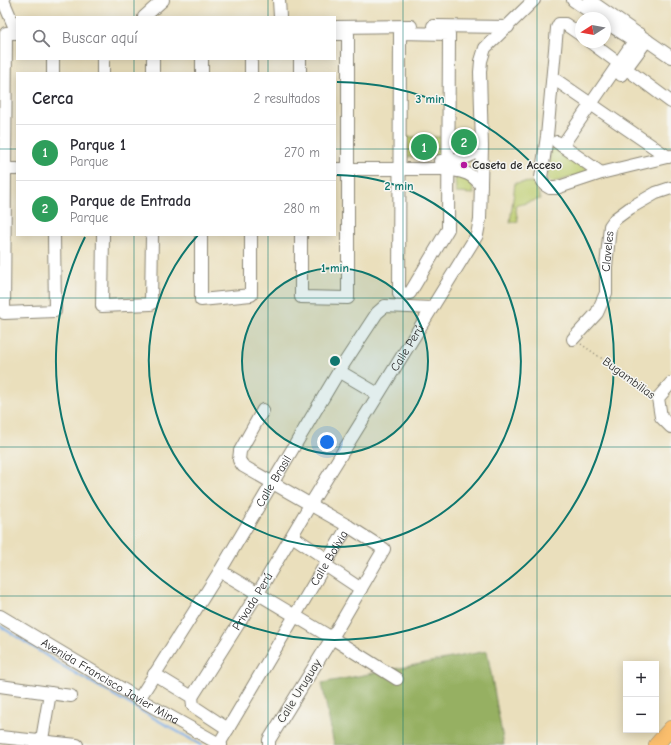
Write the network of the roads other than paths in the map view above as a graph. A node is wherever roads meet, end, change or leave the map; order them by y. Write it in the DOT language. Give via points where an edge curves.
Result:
graph roads {
  1 [pos="3,0"];
  2 [pos="163,0"];
  3 [pos="279,0"];
  4 [pos="534,0"];
  5 [pos="573,0"];
  6 [pos="589,0"];
  7 [pos="590,12"];
  8 [pos="145,16"];
  9 [pos="280,16"];
  10 [pos="611,25"];
  11 [pos="336,27"];
  12 [pos="508,27"];
  13 [pos="11,29"];
  14 [pos="575,31"];
  15 [pos="336,34"];
  16 [pos="641,41"];
  17 [pos="598,48"];
  18 [pos="671,57"];
  19 [pos="53,60"];
  20 [pos="103,60"];
  21 [pos="154,60"];
  22 [pos="202,60"];
  23 [pos="251,60"];
  24 [pos="300,60"];
  25 [pos="623,66"];
  26 [pos="671,66"];
  27 [pos="53,72"];
  28 [pos="103,72"];
  29 [pos="153,72"];
  30 [pos="202,72"];
  31 [pos="251,72"];
  32 [pos="300,72"];
  33 [pos="553,78"];
  34 [pos="671,102"];
  35 [pos="594,106"];
  36 [pos="547,136"];
  37 [pos="482,147"];
  38 [pos="566,148"];
  39 [pos="670,156"];
  40 [pos="336,161"];
  41 [pos="7,165"];
  42 [pos="348,165"];
  43 [pos="400,165"];
  44 [pos="448,165"];
  45 [pos="336,169"];
  46 [pos="601,173"];
  47 [pos="481,185"];
  48 [pos="671,188"];
  49 [pos="54,236"];
  50 [pos="103,236"];
  51 [pos="152,236"];
  52 [pos="201,236"];
  53 [pos="251,236"];
  54 [pos="300,236"];
  55 [pos="432,308"];
  56 [pos="573,339"];
  57 [pos="339,371"];
  58 [pos="671,383"];
  59 [pos="378,394"];
  60 [pos="263,410"];
  61 [pos="671,427"];
  62 [pos="272,483"];
  63 [pos="310,505"];
  64 [pos="348,526"];
  65 [pos="292,536"];
  66 [pos="326,562"];
  67 [pos="220,571"];
  68 [pos="361,589"];
  69 [pos="258,593"];
  70 [pos="0,616"];
  71 [pos="295,616"];
  72 [pos="332,638"];
  73 [pos="154,674"];
  74 [pos="398,679"];
  75 [pos="0,686"];
  76 [pos="50,693"];
  77 [pos="70,696"];
  78 [pos="192,697"];
  79 [pos="139,698"];
  80 [pos="671,728"];
  81 [pos="228,729"];
  82 [pos="0,737"];
  83 [pos="42,743"];
  84 [pos="220,744"];
  85 [pos="77,745"];
  86 [pos="269,745"];
  87 [pos="656,745"];
  1 -- 13 [label="street"];
  2 -- 8 [label="street"];
  3 -- 9 [label="street"];
  4 -- 12 [label="street, Calle Perú"];
  5 -- 7 [label="street"];
  6 -- 16 [label="street"];
  10 -- 16 [label="street"];
  11 -- 12 [label="street"];
  12 -- 37 [label="street, Calle Perú" via="485,48 481,61"];
  13 -- 41 [label="street"];
  14 -- 33 [label="street" via="565,24 560,24 557,28"];
  15 -- 42 [label="street" via="348,34"];
  16 -- 18 [label="street"];
  16 -- 25 [label="street"];
  16 -- 26 [label="street"];
  17 -- 25 [label="street"];
  19 -- 27 [label="street"];
  20 -- 28 [label="street"];
  21 -- 29 [label="street"];
  22 -- 30 [label="street"];
  23 -- 31 [label="street"];
  24 -- 32 [label="street"];
  25 -- 34 [label="street"];
  25 -- 35 [label="street"];
  33 -- 35 [label="street"];
  33 -- 36 [label="street"];
  35 -- 38 [label="street"];
  35 -- 39 [label="street"];
  36 -- 38 [label="street"];
  36 -- 46 [label="street" via="541,178 544,185 556,188"];
  37 -- 44 [label="street" via="474,155"];
  37 -- 47 [label="street, Calle Perú"];
  38 -- 46 [label="street"];
  39 -- 46 [label="street"];
  40 -- 42 [label="street"];
  41 -- 49 [label="street" via="4,313 55,312"];
  42 -- 43 [label="street"];
  42 -- 45 [label="street"];
  42 -- 54 [label="street" via="348,298 301,297"];
  43 -- 44 [label="street"];
  43 -- 44 [label="street" via="400,294 410,293 448,229"];
  43 -- 44 [label="street" via="400,33 449,34"];
  44 -- 47 [label="street" via="474,176"];
  47 -- 55 [label="street, Calle Perú" via="477,236"];
  48 -- 56 [label="street, Claveles" via="656,193 630,208 610,226 606,293 597,313"];
  50 -- 51 [label="street" via="102,306 151,304"];
  52 -- 53 [label="street" via="201,300 251,296"];
  55 -- 57 [label="street, Calle Brasil" via="385,306 377,313"];
  55 -- 59 [label="street, Calle Perú"];
  57 -- 59 [label="street"];
  57 -- 62 [label="street, Calle Brasil"];
  58 -- 61 [label="street, Bugambilias" via="658,398 660,417"];
  59 -- 63 [label="street, Calle Perú"];
  60 -- 62 [label="street, Calle Bolivia" via="240,451 239,460 243,466"];
  62 -- 63 [label="street, Calle Bolivia"];
  62 -- 67 [label="street, Calle Brasil"];
  63 -- 64 [label="street, Calle Bolivia"];
  63 -- 65 [label="street, Privada Perú"];
  64 -- 66 [label="street, Calle Bolivia"];
  64 -- 68 [label="street, Calle Uruguay" via="384,549"];
  65 -- 66 [label="street"];
  65 -- 69 [label="street, Privada Perú"];
  66 -- 68 [label="street"];
  66 -- 71 [label="street, Calle Bolivia"];
  67 -- 69 [label="street"];
  67 -- 73 [label="street, Calle Brasil"];
  68 -- 72 [label="street, Calle Uruguay"];
  69 -- 71 [label="street"];
  69 -- 78 [label="street, Privada Perú"];
  70 -- 79 [label="street, Avenida Francisco Javier Mina"];
  71 -- 72 [label="street"];
  71 -- 81 [label="street, Calle Bolivia"];
  72 -- 74 [label="street"];
  72 -- 86 [label="street, Calle Uruguay"];
  73 -- 78 [label="street"];
  73 -- 79 [label="street, Calle Brasil"];
  75 -- 76 [label="street"];
  76 -- 77 [label="street"];
  76 -- 83 [label="street"];
  78 -- 81 [label="street" via="193,706"];
  79 -- 84 [label="street, Avenida Francisco Javier Mina"];
  80 -- 87 [label="main road"];
  81 -- 84 [label="street, Calle Bolivia"];
  82 -- 83 [label="street"];
  83 -- 85 [label="street"];
}
